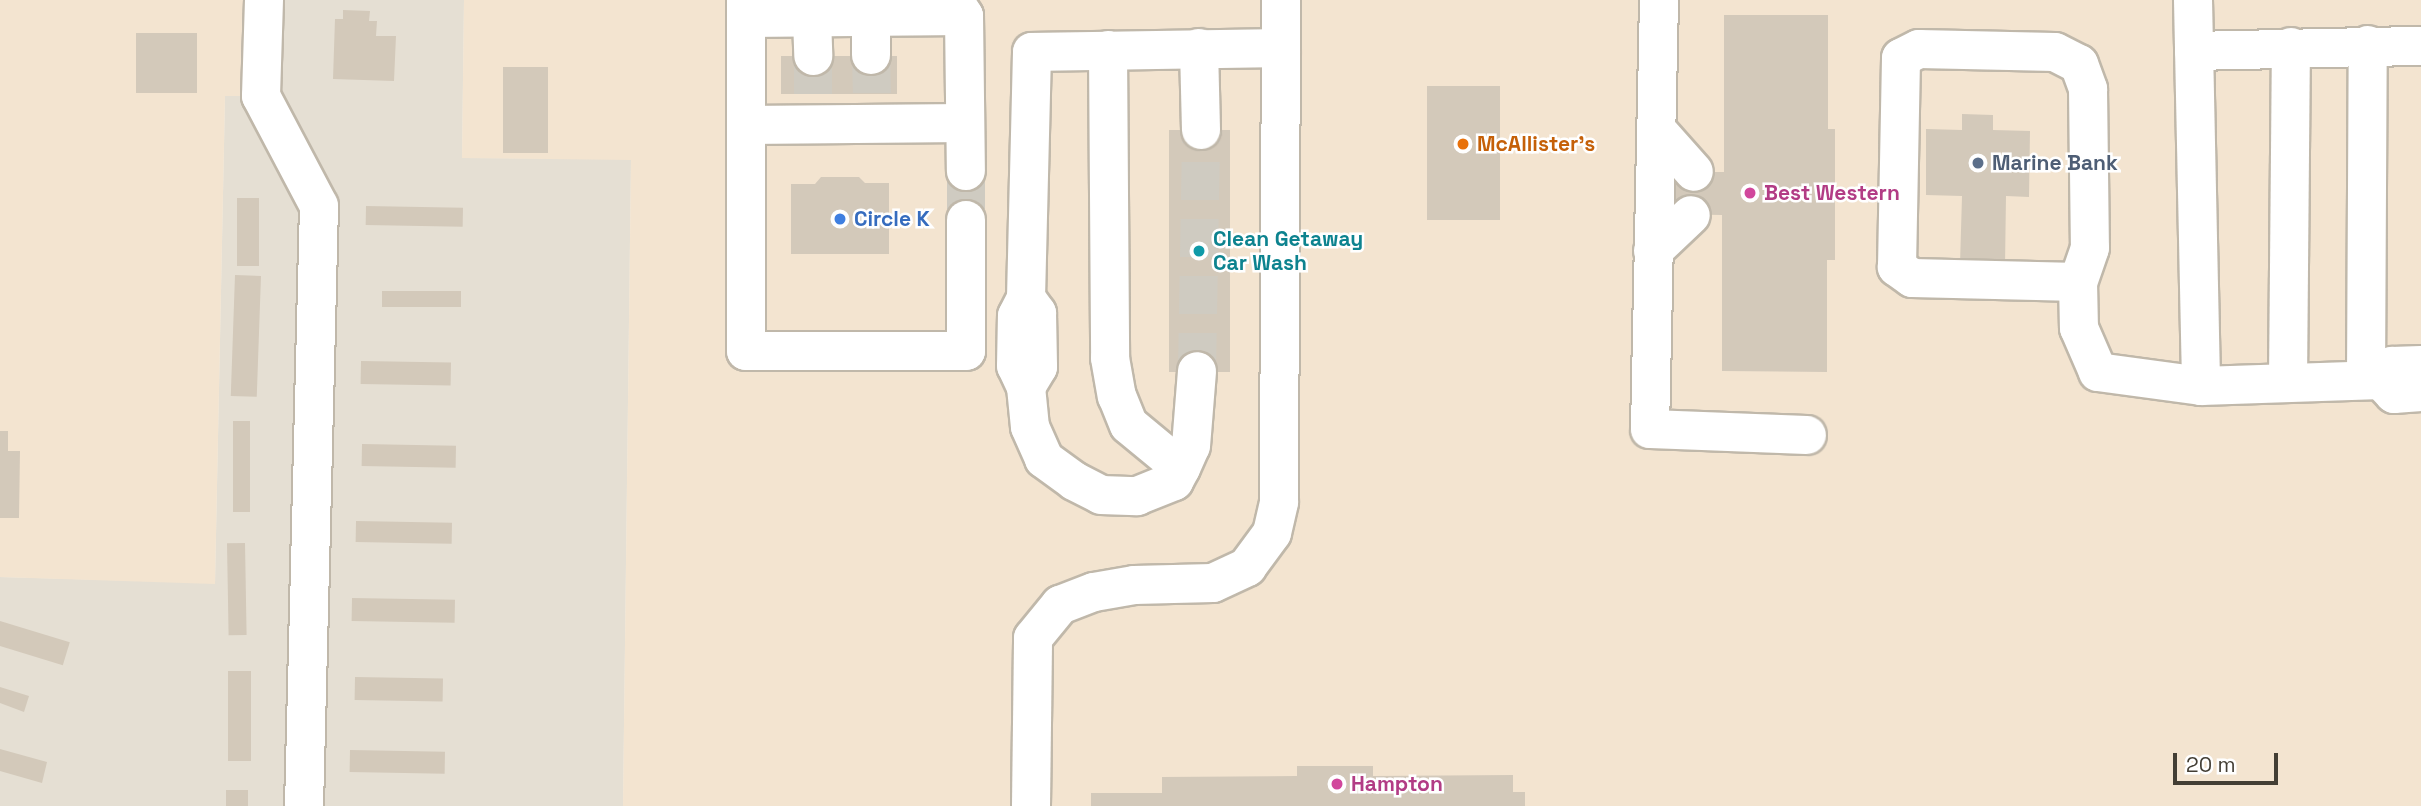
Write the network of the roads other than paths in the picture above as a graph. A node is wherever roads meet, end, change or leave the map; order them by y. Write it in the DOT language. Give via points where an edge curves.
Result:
graph roads {
  1 [pos="264,0"];
  2 [pos="1281,0"];
  3 [pos="1659,0"];
  4 [pos="2193,0"];
  5 [pos="959,8"];
  6 [pos="746,9"];
  7 [pos="871,16"];
  8 [pos="812,18"];
  9 [pos="2368,45"];
  10 [pos="2421,46"];
  11 [pos="2291,47"];
  12 [pos="1199,48"];
  13 [pos="1281,48"];
  14 [pos="1108,50"];
  15 [pos="2194,51"];
  16 [pos="871,55"];
  17 [pos="813,56"];
  18 [pos="965,123"];
  19 [pos="746,125"];
  20 [pos="1656,129"];
  21 [pos="1201,130"];
  22 [pos="966,172"];
  23 [pos="1694,172"];
  24 [pos="1691,215"];
  25 [pos="966,220"];
  26 [pos="1654,251"];
  27 [pos="2078,282"];
  28 [pos="2421,365"];
  29 [pos="1197,371"];
  30 [pos="2373,380"];
  31 [pos="2288,382"];
  32 [pos="2201,386"];
  33 [pos="2421,392"];
  34 [pos="1807,435"];
  35 [pos="1181,467"];
  36 [pos="304,806"];
  37 [pos="1031,806"];
  1 -- 36 [label="street" via="261,96 319,206"];
  2 -- 13 [label="street"];
  3 -- 20 [label="street"];
  4 -- 15 [label="street"];
  5 -- 7 [label="street"];
  5 -- 18 [label="street"];
  6 -- 8 [label="street"];
  6 -- 19 [label="street"];
  7 -- 8 [label="street"];
  7 -- 16 [label="street"];
  8 -- 17 [label="street"];
  9 -- 10 [label="street"];
  9 -- 11 [label="street"];
  9 -- 30 [label="street"];
  11 -- 15 [label="street"];
  11 -- 31 [label="street"];
  12 -- 13 [label="street"];
  12 -- 14 [label="street"];
  12 -- 21 [label="street"];
  13 -- 37 [label="street" via="1279,502 1272,533 1247,567 1213,583 1134,585 1094,592 1060,605 1033,638"];
  14 -- 35 [label="street" via="1110,358 1117,396 1129,425"];
  14 -- 35 [label="street" via="1032,52 1026,298 1017,316 1016,366 1026,387 1030,427 1044,459 1092,491 1137,496 1174,481"];
  15 -- 32 [label="street"];
  18 -- 19 [label="street" via="872,109 813,109"];
  18 -- 22 [label="street"];
  19 -- 25 [label="street" via="746,351 966,351"];
  20 -- 23 [label="street"];
  20 -- 26 [label="street"];
  24 -- 26 [label="street"];
  26 -- 34 [label="street" via="1650,429"];
  27 -- 27 [label="street" via="2090,248 2088,89 2079,64 2054,52 1919,49 1901,58 1897,267 1912,278"];
  27 -- 32 [label="street" via="2079,328 2098,372"];
  28 -- 30 [label="street" via="2392,366"];
  29 -- 35 [label="street" via="1191,446"];
  30 -- 31 [label="street"];
  30 -- 33 [label="street" via="2394,394"];
  31 -- 32 [label="street"];
}
